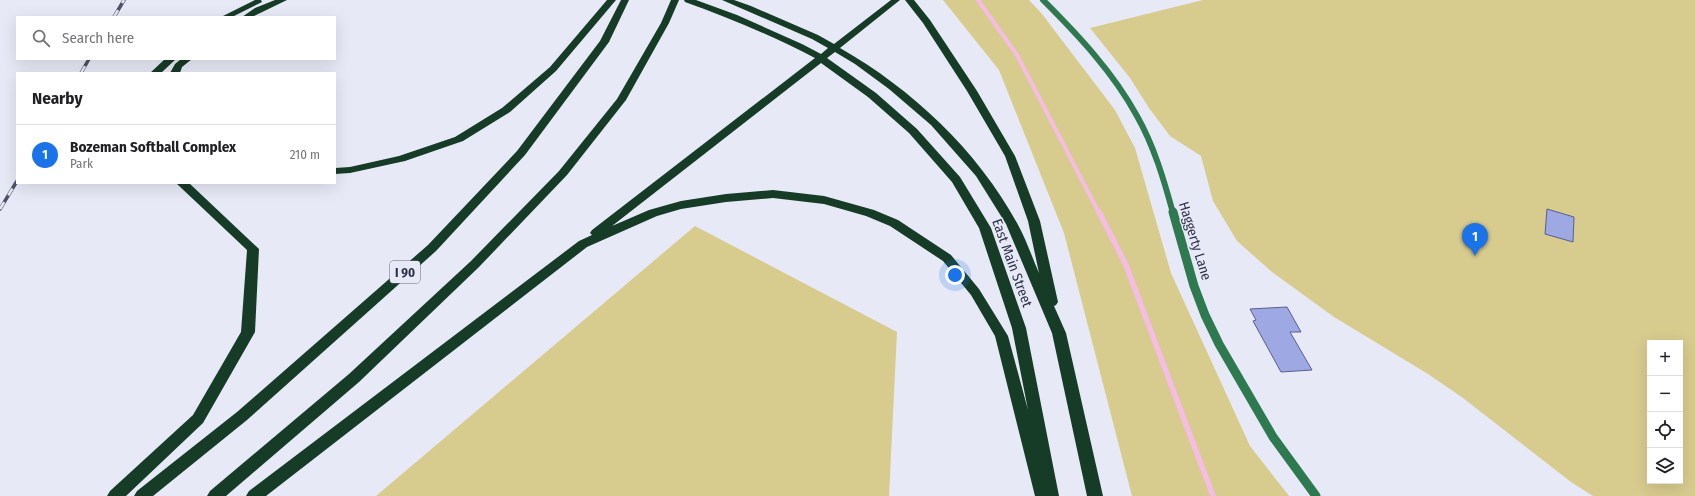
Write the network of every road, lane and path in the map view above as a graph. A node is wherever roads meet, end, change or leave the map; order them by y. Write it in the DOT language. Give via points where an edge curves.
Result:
graph roads {
  1 [pos="262,0"];
  2 [pos="282,0"];
  3 [pos="675,0"];
  4 [pos="688,0"];
  5 [pos="726,0"];
  6 [pos="896,0"];
  7 [pos="909,0"];
  8 [pos="1044,0"];
  9 [pos="617,3"];
  10 [pos="227,16"];
  11 [pos="248,16"];
  12 [pos="834,48"];
  13 [pos="821,58"];
  14 [pos="170,60"];
  15 [pos="186,60"];
  16 [pos="155,72"];
  17 [pos="175,72"];
  18 [pos="336,171"];
  19 [pos="183,184"];
  20 [pos="583,244"];
  21 [pos="1059,333"];
  22 [pos="115,496"];
  23 [pos="142,496"];
  24 [pos="215,496"];
  25 [pos="254,496"];
  26 [pos="1043,496"];
  27 [pos="1052,496"];
  28 [pos="1095,496"];
  29 [pos="1316,496"];
  1 -- 10 [label="highway"];
  2 -- 11 [label="highway"];
  3 -- 24 [label="highway" via="665,23 621,100 563,173 475,264 354,378"];
  4 -- 13 [label="highway, East Main Street" via="734,17"];
  5 -- 12 [label="highway, East Main Street" via="801,31"];
  6 -- 12 [label="highway"];
  7 -- 21 [label="highway" via="927,22 972,91 1010,156 1034,221"];
  8 -- 29 [label="street, Haggerty Lane" via="1087,46 1138,116 1175,218 1194,286 1211,327 1272,436"];
  9 -- 18 [label="highway" via="552,69 506,110 486,123 459,139 400,159"];
  9 -- 23 [label="highway, I 90" via="604,42 521,153 432,248 242,416"];
  12 -- 13 [label="highway"];
  12 -- 21 [label="highway, East Main Street" via="892,87 935,123 980,174 1012,224"];
  13 -- 20 [label="highway"];
  13 -- 27 [label="highway, East Main Street" via="872,94 913,131 956,180 985,228 1019,328"];
  14 -- 16 [label="highway"];
  15 -- 17 [label="highway"];
  19 -- 22 [label="highway" via="253,249 248,332 198,419"];
  20 -- 25 [label="highway"];
  20 -- 26 [label="highway" via="653,213 681,205 773,194 824,200 870,213 894,224 947,258 975,292 1001,336"];
  21 -- 28 [label="highway, East Main Street"];
}
